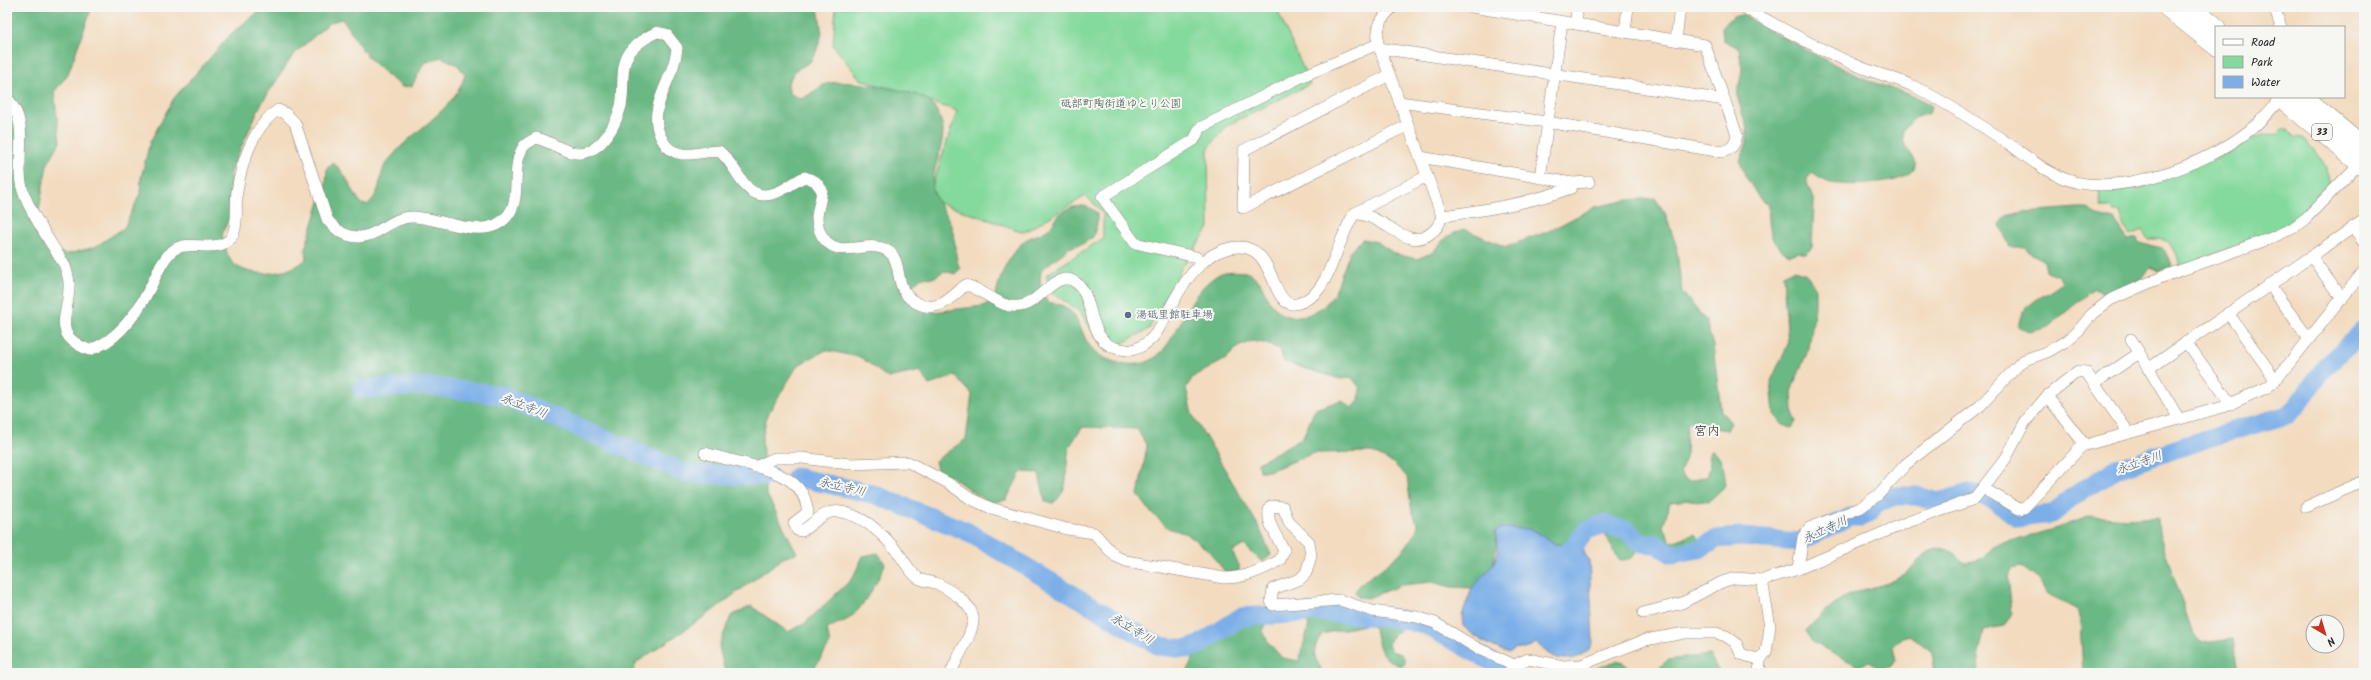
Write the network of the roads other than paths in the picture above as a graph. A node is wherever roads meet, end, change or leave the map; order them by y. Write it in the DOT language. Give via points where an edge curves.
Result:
graph roads {
  1 [pos="1393,7"];
  2 [pos="1472,7"];
  3 [pos="1577,7"];
  4 [pos="1628,7"];
  5 [pos="1680,7"];
  6 [pos="1743,7"];
  7 [pos="2167,7"];
  8 [pos="2192,7"];
  9 [pos="2274,7"];
  10 [pos="1524,11"];
  11 [pos="1562,22"];
  12 [pos="1576,24"];
  13 [pos="2215,26"];
  14 [pos="2280,26"];
  15 [pos="1625,32"];
  16 [pos="1676,40"];
  17 [pos="2215,45"];
  18 [pos="1378,46"];
  19 [pos="1554,74"];
  20 [pos="1389,75"];
  21 [pos="7,98"];
  22 [pos="2280,98"];
  23 [pos="2282,98"];
  24 [pos="2304,98"];
  25 [pos="1725,100"];
  26 [pos="1399,102"];
  27 [pos="1547,122"];
  28 [pos="1408,125"];
  29 [pos="1420,157"];
  30 [pos="2363,159"];
  31 [pos="1428,176"];
  32 [pos="1540,178"];
  33 [pos="1589,182"];
  34 [pos="1572,183"];
  35 [pos="1355,213"];
  36 [pos="1442,216"];
  37 [pos="2364,220"];
  38 [pos="2353,227"];
  39 [pos="2364,243"];
  40 [pos="2311,256"];
  41 [pos="1201,263"];
  42 [pos="2364,271"];
  43 [pos="2269,284"];
  44 [pos="2342,299"];
  45 [pos="2228,313"];
  46 [pos="2131,339"];
  47 [pos="2309,339"];
  48 [pos="2186,342"];
  49 [pos="2140,353"];
  50 [pos="2148,369"];
  51 [pos="2275,379"];
  52 [pos="2095,383"];
  53 [pos="2047,396"];
  54 [pos="2231,404"];
  55 [pos="2179,419"];
  56 [pos="2130,433"];
  57 [pos="2085,445"];
  58 [pos="705,453"];
  59 [pos="755,467"];
  60 [pos="2364,481"];
  61 [pos="1979,493"];
  62 [pos="2306,507"];
  63 [pos="1798,569"];
  64 [pos="1762,580"];
  65 [pos="1643,614"];
  66 [pos="1760,660"];
  67 [pos="1512,669"];
  68 [pos="951,673"];
  69 [pos="1759,673"];
  1 -- 18 [label="street" via="1382,17 1376,32"];
  2 -- 10 [label="street"];
  3 -- 12 [label="street"];
  4 -- 15 [label="street"];
  5 -- 16 [label="street"];
  6 -- 22 [label="street" via="1811,45 1914,87 1976,122 2056,176 2080,184 2106,186 2132,183 2168,172 2220,149 2250,130"];
  7 -- 17 [label="highway"];
  8 -- 13 [label="highway"];
  9 -- 14 [label="street"];
  10 -- 11 [label="street"];
  11 -- 12 [label="street"];
  11 -- 19 [label="street"];
  12 -- 15 [label="street"];
  15 -- 16 [label="street"];
  16 -- 25 [label="street" via="1705,45"];
  18 -- 19 [label="street"];
  18 -- 20 [label="street"];
  18 -- 41 [label="street" via="1303,76 1200,128 1194,140 1102,197 1136,243 1196,257"];
  19 -- 25 [label="street"];
  19 -- 27 [label="street"];
  20 -- 26 [label="street"];
  20 -- 28 [label="street" via="1244,150 1243,208"];
  21 -- 41 [label="street" via="12,103 21,132 20,183 31,208 65,266 68,277 69,288 63,323 65,332 71,340 89,350 109,341 122,328 140,306 159,270 174,250 181,246 218,245 227,242 232,236 237,191 243,166 260,127 270,114 278,110 295,123 327,219 334,228 347,235 361,237 409,217 488,228 500,223 509,214 513,204 519,158 524,146 536,138 548,140 572,153 582,153 604,140 621,106 624,67 630,52 656,32 666,34 677,48 674,67 665,83 656,113 660,137 666,147 683,154 719,151 732,164 746,188 756,194 777,193 805,177 815,181 822,190 817,217 821,235 828,244 838,249 877,247 888,250 896,258 901,285 917,304 940,305 966,285 975,287 1012,307 1025,305 1058,279 1068,279 1080,286 1095,328 1104,340 1115,348 1131,350 1148,342 1160,330 1168,312"];
  23 -- 30 [label="highway, 33"];
  24 -- 30 [label="highway, 33"];
  25 -- 27 [label="street" via="1736,134 1735,143 1729,150 1722,152"];
  26 -- 27 [label="street"];
  26 -- 28 [label="street"];
  27 -- 32 [label="street"];
  28 -- 29 [label="street"];
  29 -- 31 [label="street"];
  29 -- 32 [label="street"];
  30 -- 63 [label="street" via="2305,219 2293,228 2162,277 2110,300 2092,314 2066,341 2049,351 2022,361 1980,406 1906,464 1878,495 1860,508 1809,528 1804,537"];
  31 -- 35 [label="street"];
  31 -- 36 [label="street"];
  32 -- 34 [label="street"];
  33 -- 34 [label="street"];
  34 -- 36 [label="street" via="1572,188 1546,197 1500,208"];
  35 -- 36 [label="street" via="1368,216 1405,237 1416,240 1434,231"];
  35 -- 41 [label="street" via="1346,225 1319,290 1307,300 1294,304 1283,301 1276,292 1272,275 1262,257 1252,249 1225,249"];
  37 -- 38 [label="street"];
  38 -- 39 [label="street"];
  38 -- 40 [label="street"];
  40 -- 43 [label="street"];
  40 -- 44 [label="street"];
  42 -- 44 [label="street"];
  43 -- 45 [label="street"];
  43 -- 47 [label="street"];
  44 -- 47 [label="street"];
  45 -- 48 [label="street"];
  45 -- 51 [label="street"];
  46 -- 49 [label="street"];
  47 -- 51 [label="street"];
  48 -- 50 [label="street"];
  48 -- 54 [label="street"];
  49 -- 50 [label="street"];
  49 -- 52 [label="street"];
  50 -- 55 [label="street"];
  51 -- 54 [label="street" via="2254,395"];
  52 -- 53 [label="street" via="2086,372 2078,372"];
  52 -- 56 [label="street" via="2098,391"];
  53 -- 57 [label="street"];
  53 -- 61 [label="street" via="2025,422 2006,458"];
  54 -- 55 [label="street"];
  55 -- 56 [label="street"];
  56 -- 57 [label="street"];
  57 -- 61 [label="street" via="2024,508 2019,509"];
  58 -- 59 [label="street"];
  59 -- 67 [label="street" via="775,458 802,458 849,464 908,462 991,508 1067,529 1094,533 1114,556 1126,561 1224,578 1238,578 1280,560 1284,550 1268,519 1271,506 1277,505 1282,507 1289,522 1308,542 1311,556 1306,572 1300,579 1274,588 1271,601 1273,605 1340,600 1372,611 1417,617 1434,623"];
  59 -- 68 [label="street" via="782,475 798,487 805,497 808,512 794,523 797,530 802,531 828,512 842,512 852,516 875,529 920,579 937,584 969,607 973,616 972,630"];
  60 -- 62 [label="street"];
  61 -- 63 [label="street"];
  63 -- 64 [label="street"];
  64 -- 65 [label="street" via="1735,578 1682,603"];
  64 -- 66 [label="street" via="1770,627 1766,652"];
  66 -- 67 [label="street" via="1741,654 1736,644 1726,636 1716,633 1685,633 1645,640 1581,665 1563,666 1528,659"];
  66 -- 69 [label="street"];
}
